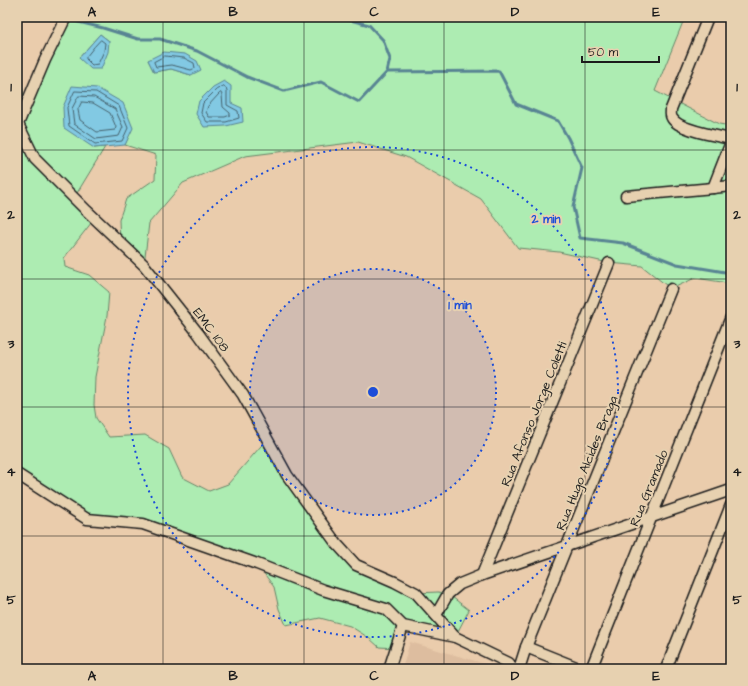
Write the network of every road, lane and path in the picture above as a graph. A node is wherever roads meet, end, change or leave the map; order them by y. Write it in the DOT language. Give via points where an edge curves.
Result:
graph roads {
  1 [pos="66,17"];
  2 [pos="708,17"];
  3 [pos="731,139"];
  4 [pos="731,142"];
  5 [pos="731,186"];
  6 [pos="713,188"];
  7 [pos="626,196"];
  8 [pos="609,263"];
  9 [pos="671,289"];
  10 [pos="731,317"];
  11 [pos="17,474"];
  12 [pos="731,490"];
  13 [pos="731,505"];
  14 [pos="651,518"];
  15 [pos="568,546"];
  16 [pos="482,575"];
  17 [pos="436,615"];
  18 [pos="402,626"];
  19 [pos="455,637"];
  20 [pos="526,647"];
  21 [pos="389,669"];
  22 [pos="513,669"];
  23 [pos="518,669"];
  24 [pos="581,669"];
  25 [pos="591,669"];
  26 [pos="666,669"];
  1 -- 17 [label="street, EMC 108" via="18,124 35,159 144,265 198,333 243,395 287,475 336,543 356,565 416,593"];
  2 -- 3 [label="street" via="670,114 680,125"];
  4 -- 6 [label="street"];
  5 -- 6 [label="street"];
  6 -- 7 [label="street"];
  8 -- 16 [label="street, Rua Afonso Jorge Coletti"];
  9 -- 15 [label="street, Rua Hugo Alcides Braga"];
  10 -- 14 [label="street, Rua Gramado"];
  11 -- 18 [label="street" via="87,518 143,524 323,590 386,609"];
  12 -- 14 [label="street"];
  13 -- 26 [label="street"];
  14 -- 15 [label="street"];
  14 -- 25 [label="street, Rua Gramado"];
  15 -- 16 [label="street"];
  15 -- 20 [label="street, Rua Hugo Alcides Braga"];
  16 -- 17 [label="street" via="460,584 448,594"];
  17 -- 19 [label="street, EMC 108"];
  18 -- 19 [label="street"];
  18 -- 21 [label="street"];
  19 -- 22 [label="street" via="508,663"];
  20 -- 23 [label="street, Rua Hugo Alcides Braga"];
  20 -- 24 [label="street"];
}
